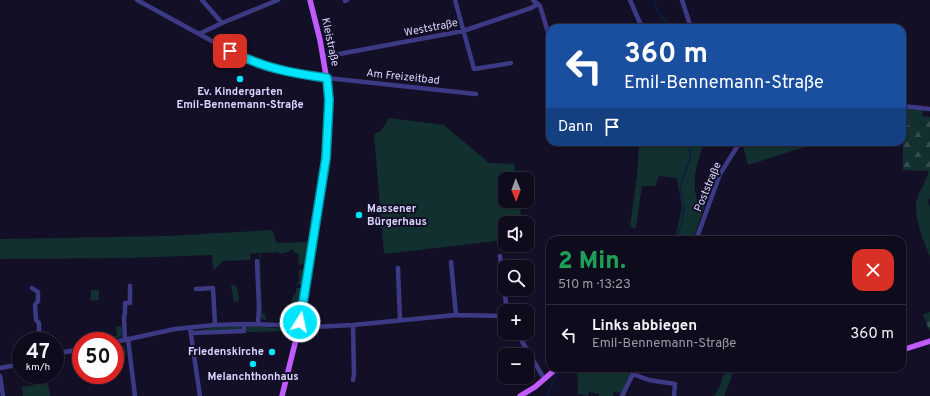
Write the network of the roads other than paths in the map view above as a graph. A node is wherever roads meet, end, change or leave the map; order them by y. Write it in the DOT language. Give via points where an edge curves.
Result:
graph roads {
  1 [pos="137,0"];
  2 [pos="202,0"];
  3 [pos="278,0"];
  4 [pos="310,0"];
  5 [pos="455,0"];
  6 [pos="630,0"];
  7 [pos="682,0"];
  8 [pos="536,1"];
  9 [pos="222,23"];
  10 [pos="640,23"];
  11 [pos="690,24"];
  12 [pos="546,26"];
  13 [pos="463,31"];
  14 [pos="199,34"];
  15 [pos="323,57"];
  16 [pos="512,63"];
  17 [pos="327,78"];
  18 [pos="476,94"];
  19 [pos="906,106"];
  20 [pos="930,109"];
  21 [pos="738,146"];
  22 [pos="697,236"];
  23 [pos="500,256"];
  24 [pos="257,261"];
  25 [pos="451,262"];
  26 [pos="398,268"];
  27 [pos="130,286"];
  28 [pos="32,288"];
  29 [pos="196,289"];
  30 [pos="506,304"];
  31 [pos="456,316"];
  32 [pos="498,316"];
  33 [pos="400,320"];
  34 [pos="244,324"];
  35 [pos="258,324"];
  36 [pos="215,325"];
  37 [pos="300,325"];
  38 [pos="353,326"];
  39 [pos="191,331"];
  40 [pos="39,332"];
  41 [pos="124,340"];
  42 [pos="127,340"];
  43 [pos="521,340"];
  44 [pos="930,341"];
  45 [pos="906,349"];
  46 [pos="12,366"];
  47 [pos="0,368"];
  48 [pos="552,372"];
  49 [pos="633,374"];
  50 [pos="542,375"];
  51 [pos="0,376"];
  52 [pos="353,380"];
  53 [pos="3,396"];
  54 [pos="135,396"];
  55 [pos="200,396"];
  56 [pos="282,396"];
  57 [pos="520,396"];
  58 [pos="622,396"];
  59 [pos="674,396"];
  1 -- 14 [label="street, Am Freizeitbad"];
  2 -- 9 [label="street"];
  3 -- 9 [label="street"];
  4 -- 15 [label="main road, Kleistraße"];
  5 -- 13 [label="street"];
  6 -- 10 [label="street"];
  7 -- 11 [label="street"];
  8 -- 12 [label="street"];
  8 -- 13 [label="street, Weststraße" via="531,8"];
  9 -- 14 [label="street"];
  13 -- 15 [label="street, Weststraße"];
  13 -- 16 [label="street" via="474,69"];
  14 -- 17 [label="street, Am Freizeitbad" via="256,63 277,70"];
  15 -- 17 [label="main road, Kleistraße"];
  17 -- 18 [label="street, Am Freizeitbad"];
  17 -- 37 [label="main road, Kleistraße" via="329,100 326,158"];
  19 -- 20 [label="street"];
  21 -- 22 [label="street, Poststraße" via="720,174"];
  23 -- 30 [label="street"];
  24 -- 35 [label="street"];
  25 -- 31 [label="street"];
  26 -- 33 [label="street"];
  27 -- 42 [label="street" via="130,303 125,303 124,317"];
  28 -- 40 [label="street" via="38,292 38,301 35,305"];
  29 -- 36 [label="street" via="213,288"];
  31 -- 32 [label="street"];
  31 -- 33 [label="street"];
  33 -- 38 [label="street"];
  34 -- 35 [label="street"];
  34 -- 36 [label="street"];
  34 -- 39 [label="street" via="244,331"];
  35 -- 37 [label="street"];
  36 -- 39 [label="street"];
  37 -- 38 [label="street"];
  37 -- 56 [label="main road, Kleistraße"];
  38 -- 52 [label="street"];
  39 -- 42 [label="street" via="175,329"];
  39 -- 55 [label="street"];
  41 -- 42 [label="street"];
  42 -- 54 [label="street"];
  43 -- 50 [label="street"];
  44 -- 45 [label="main road"];
  46 -- 47 [label="street"];
  48 -- 57 [label="main road"];
  49 -- 58 [label="street"];
  49 -- 59 [label="street" via="649,380 675,384"];
  51 -- 53 [label="street"];
}
